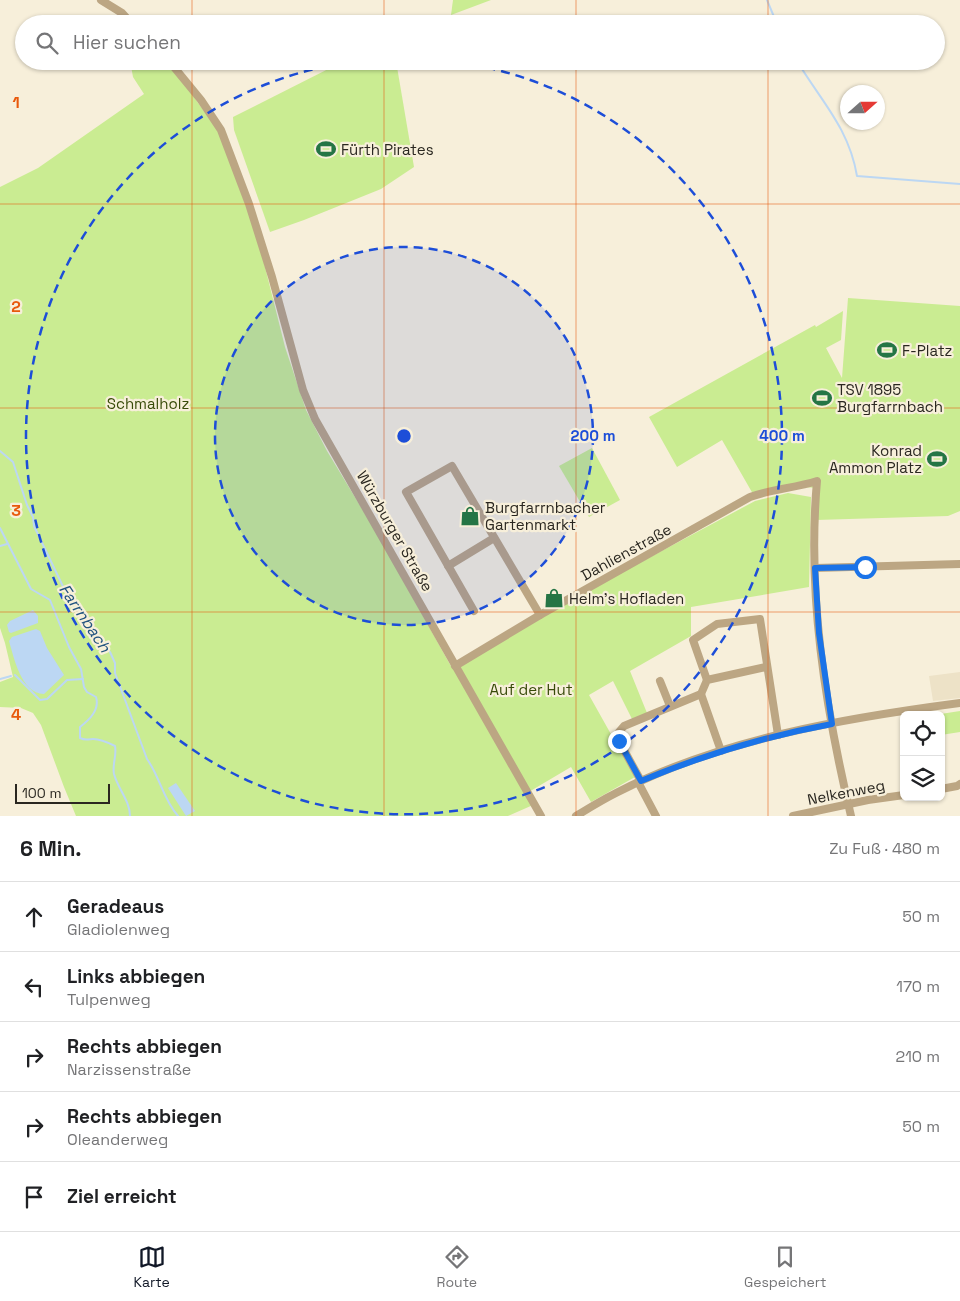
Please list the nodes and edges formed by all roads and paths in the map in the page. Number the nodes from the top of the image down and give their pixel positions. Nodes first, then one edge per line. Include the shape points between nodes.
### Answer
1 (101, 0) edge
2 (123, 15) edge
3 (176, 70) edge
4 (494, 538) junction
5 (960, 564) edge
6 (448, 566) junction
7 (815, 568) junction
8 (474, 611) dead end
9 (540, 615) junction
10 (455, 666) junction
11 (766, 667) junction
12 (707, 680) junction
13 (660, 681) dead end
14 (701, 694) junction
15 (960, 703) edge
16 (670, 706) junction
17 (832, 724) junction
18 (778, 735) junction
19 (721, 751) junction
20 (640, 782) junction
21 (960, 784) edge
22 (945, 788) edge
23 (900, 795) edge
24 (848, 804) junction
25 (541, 816) edge
26 (576, 816) edge
27 (656, 816) edge
28 (793, 816) edge
29 (851, 816) edge

1 - 2 street
3 - 10 street, Würzburger Straße via 221,130 234,162 262,244 303,390 315,419
4 - 6 street
4 - 6 street via 452,466 406,492
4 - 9 street
5 - 7 street
6 - 8 street
7 - 9 street, Dahlienstraße via 813,540 817,481 750,497
7 - 17 street via 819,633
9 - 10 street, Dahlienstraße
10 - 25 street, Würzburger Straße
11 - 12 street
11 - 12 street via 760,619 717,624 693,640
11 - 18 street
12 - 14 street
13 - 16 street
14 - 16 street
14 - 19 street
15 - 17 street
16 - 20 street via 624,726 618,733
17 - 18 street
17 - 24 street
18 - 19 street
19 - 20 street
20 - 26 street
20 - 27 street
21 - 22 street
23 - 24 street, Nelkenweg
24 - 28 street, Nelkenweg
24 - 29 street

